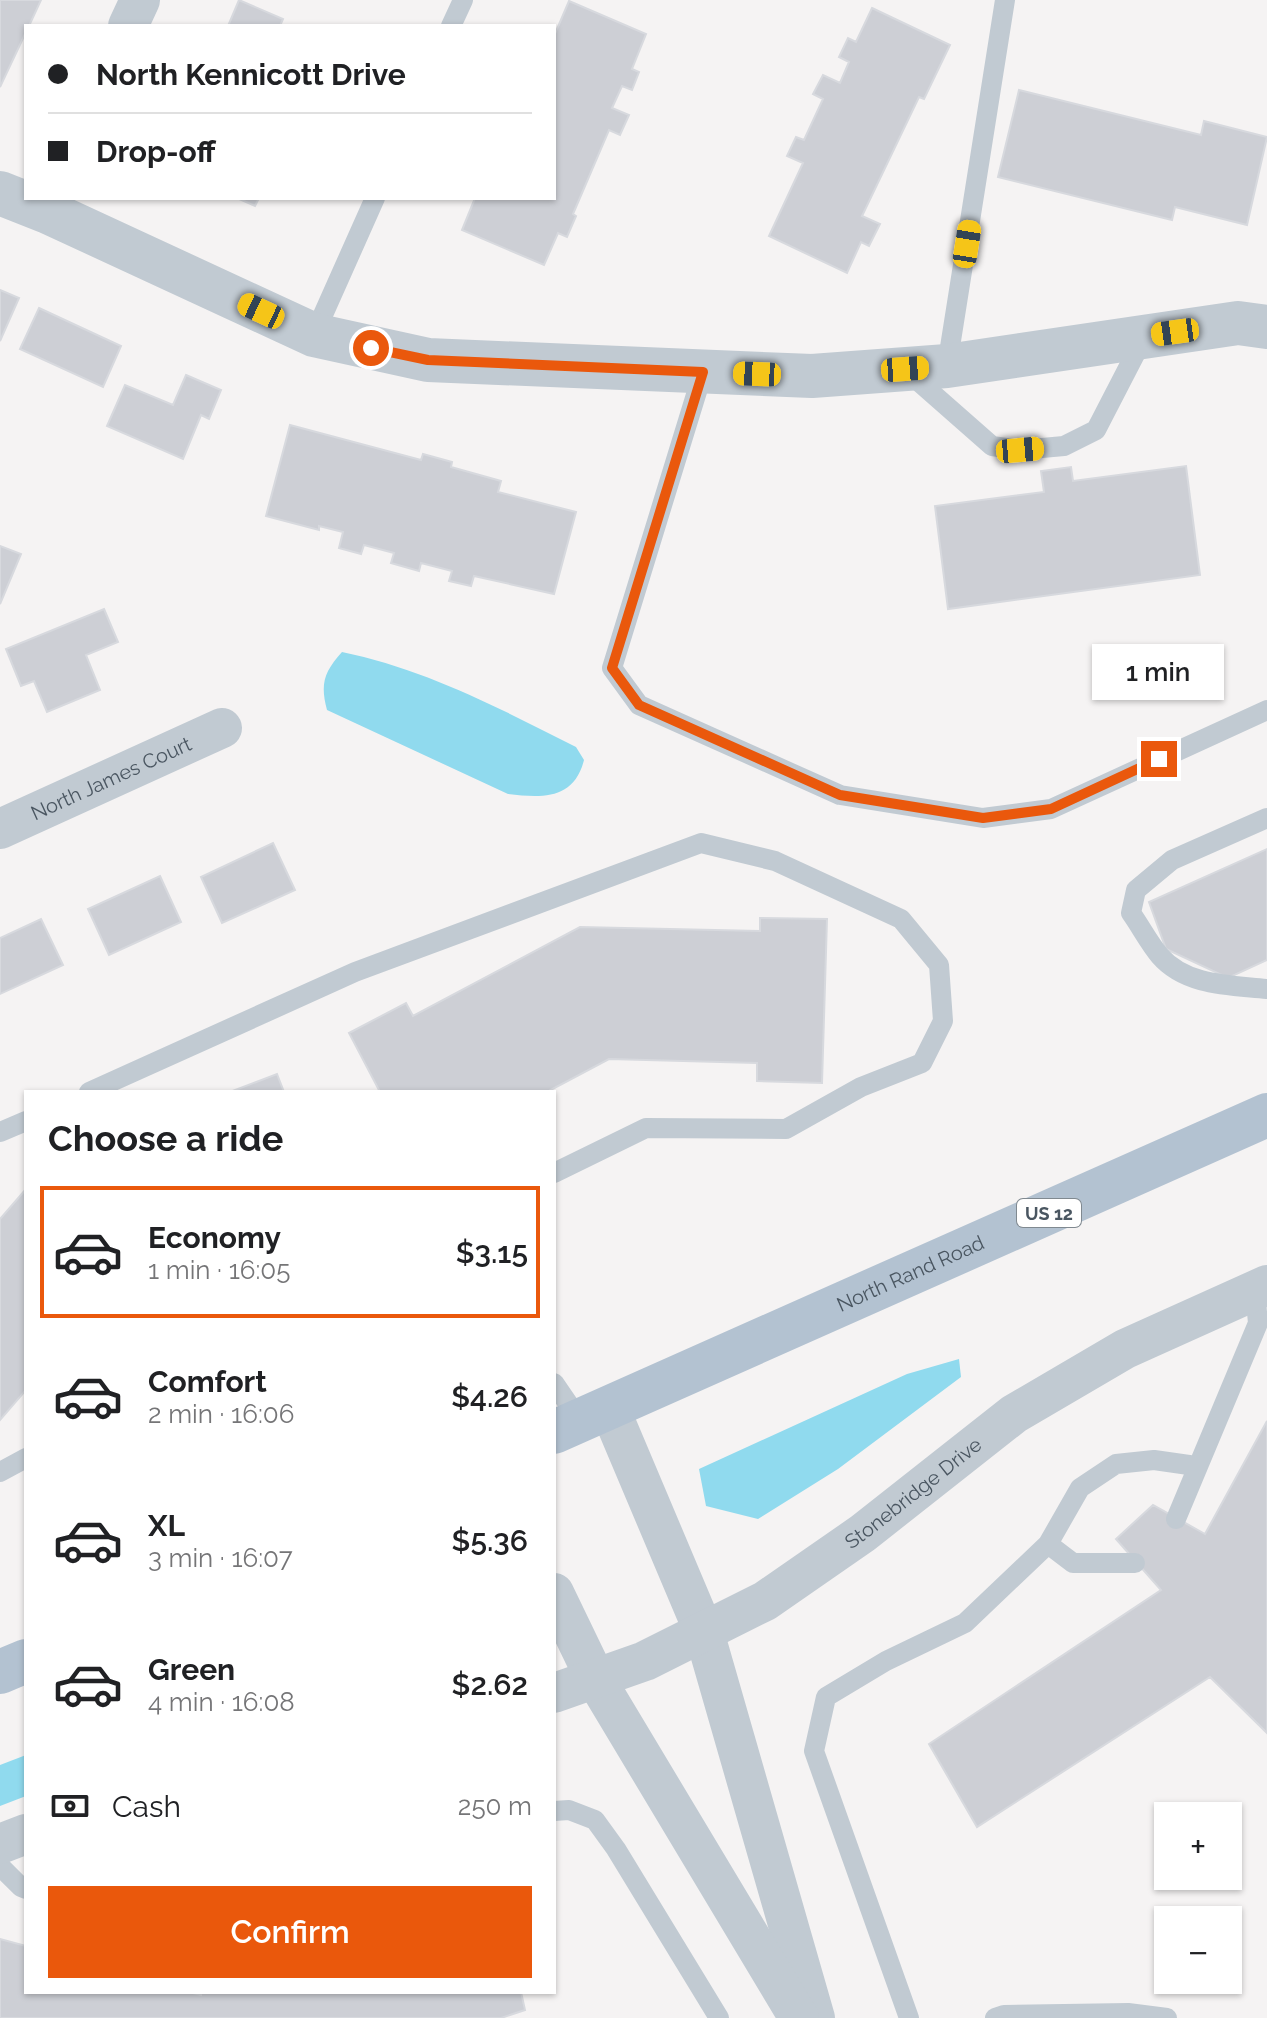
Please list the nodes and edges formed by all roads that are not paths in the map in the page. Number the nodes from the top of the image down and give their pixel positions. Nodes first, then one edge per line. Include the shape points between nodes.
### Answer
1 (140, 0) edge
2 (463, 0) edge
3 (1005, 0) edge
4 (129, 24) edge
5 (452, 24) edge
6 (0, 193) edge
7 (24, 199) edge
8 (30, 200) edge
9 (374, 200) edge
10 (51, 205) edge
11 (1267, 327) edge
12 (314, 335) junction
13 (1144, 337) junction
14 (926, 368) junction
15 (703, 372) junction
16 (1267, 710) edge
17 (222, 728) dead end
18 (1267, 818) edge
19 (0, 829) edge
20 (1267, 989) edge
21 (93, 1090) edge
22 (1267, 1115) edge
23 (24, 1122) edge
24 (0, 1132) edge
25 (556, 1172) edge
26 (1261, 1288) edge
27 (556, 1386) edge
28 (581, 1420) edge
29 (24, 1459) edge
30 (1196, 1466) junction
31 (0, 1472) edge
32 (1176, 1519) dead end
33 (1048, 1544) junction
34 (1135, 1563) dead end
35 (556, 1597) edge
36 (704, 1632) junction
37 (24, 1662) edge
38 (0, 1672) edge
39 (595, 1678) junction
40 (556, 1692) edge
41 (556, 1811) edge
42 (24, 1835) edge
43 (0, 1844) edge
44 (0, 1866) edge
45 (24, 1888) edge
46 (719, 2018) edge
47 (799, 2018) edge
48 (815, 2018) edge
49 (909, 2018) edge
50 (995, 2018) edge
51 (1167, 2018) edge

1 - 4 street
2 - 5 lane
3 - 14 lane
6 - 7 street
8 - 10 street
9 - 12 lane
10 - 12 street
11 - 13 street via 1238,323
12 - 15 street via 428,360
13 - 14 street
13 - 14 lane via 1096,430 1064,446 992,446
14 - 15 street via 812,376
15 - 16 lane via 612,668 639,705 840,795 983,818 1051,809
17 - 19 street, North James Court
18 - 20 lane via 1172,860 1136,890 1131,913 1160,956 1177,970 1206,983
21 - 25 lane via 355,972 701,843 775,861 901,919 939,965 943,1021 922,1063 861,1087 786,1129 646,1128
22 - 28 main road, North Rand Road / US 12
23 - 24 lane
26 - 30 lane via 1258,1323
26 - 36 street, Stonebridge Drive via 1125,1349 1014,1414 765,1601
27 - 28 lane
28 - 36 street
29 - 31 lane
30 - 32 lane
30 - 33 lane via 1154,1460 1116,1464 1080,1488
33 - 34 lane via 1073,1563
33 - 49 lane via 965,1623 826,1697 814,1751
35 - 39 street
36 - 39 street, Stonebridge Drive
36 - 48 street
37 - 38 main road
39 - 40 street, Stonebridge Drive
39 - 47 street
41 - 46 lane via 595,1820
42 - 43 street
44 - 45 lane
50 - 51 lane via 1128,2013

